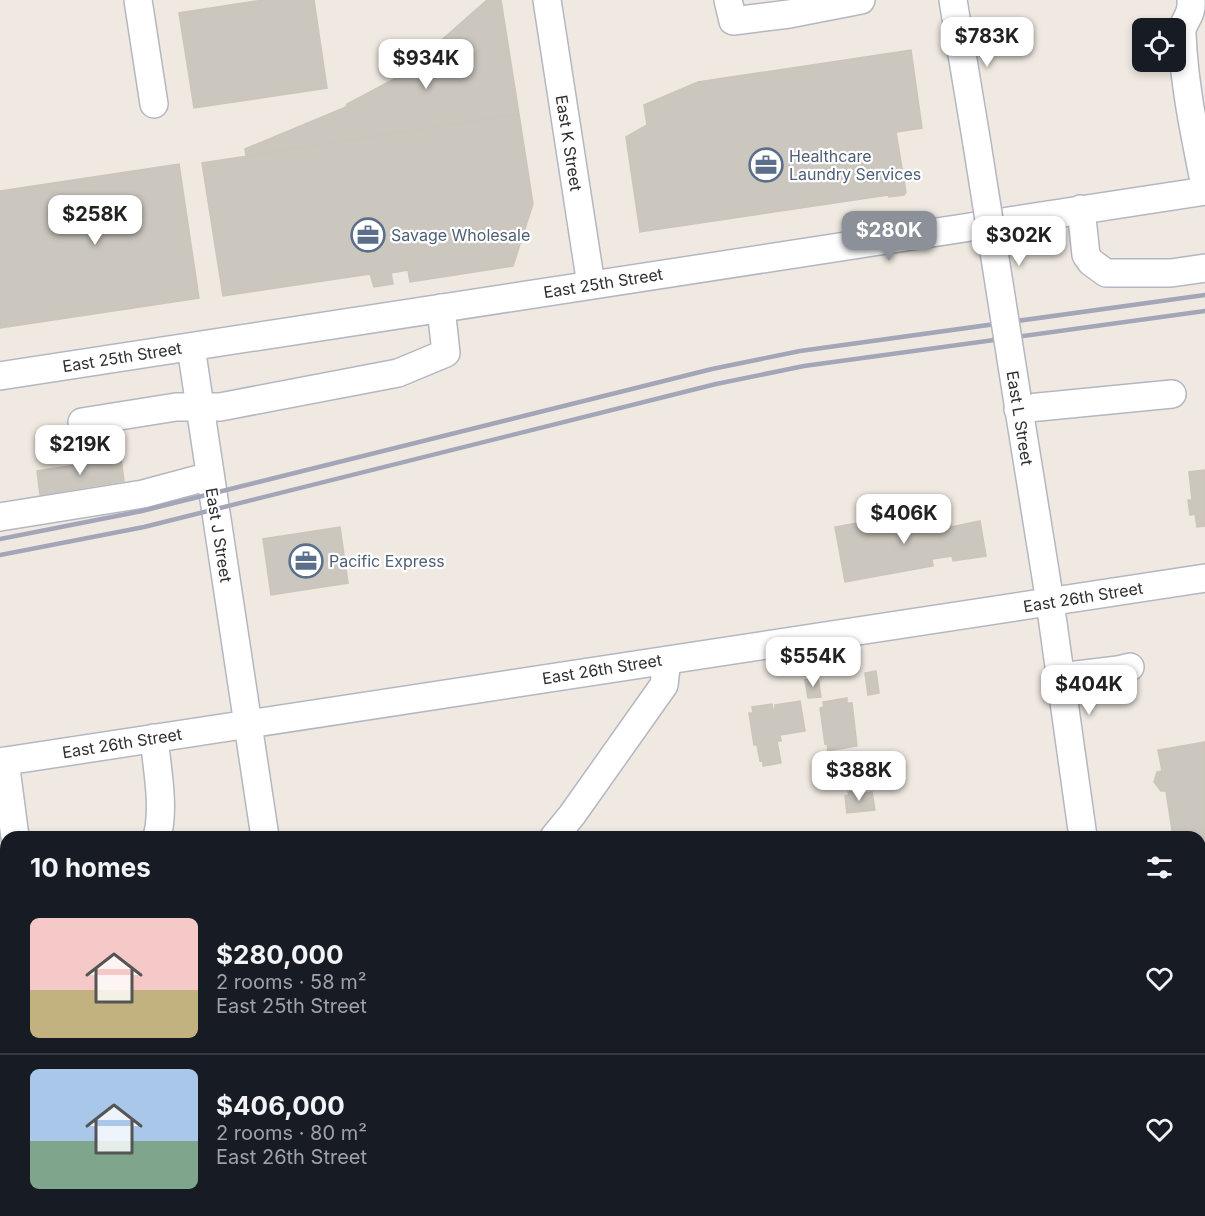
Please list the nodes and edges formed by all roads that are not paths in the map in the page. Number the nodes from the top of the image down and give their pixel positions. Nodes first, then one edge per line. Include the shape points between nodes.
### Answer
1 (138, 0) edge
2 (547, 0) edge
3 (861, 0) edge
4 (953, 0) edge
5 (1191, 0) edge
6 (821, 3) edge
7 (731, 11) edge
8 (154, 104) dead end
9 (1205, 188) edge
10 (1081, 209) junction
11 (1205, 268) edge
12 (591, 285) junction
13 (441, 308) junction
14 (191, 346) junction
15 (0, 376) edge
16 (1172, 394) dead end
17 (1017, 404) junction
18 (201, 408) junction
19 (82, 422) dead end
20 (210, 476) junction
21 (0, 517) edge
22 (1205, 578) edge
23 (1050, 602) junction
24 (667, 660) junction
25 (1130, 667) dead end
26 (1060, 677) junction
27 (248, 723) junction
28 (154, 738) junction
29 (3, 761) edge
30 (14, 831) edge
31 (159, 831) edge
32 (264, 831) edge
33 (559, 831) edge
34 (1082, 831) edge

1 - 8 street
2 - 12 street, East K Street
3 - 6 street
4 - 17 street, East L Street, bridge
5 - 9 street via 1192,11 1181,31
6 - 7 street via 789,14
9 - 10 street, East 25th Street
10 - 11 street via 1086,255 1106,273 1171,273
10 - 12 street, East 25th Street
12 - 13 street, East 25th Street
13 - 14 street, East 25th Street
13 - 18 street via 446,353 398,373
14 - 15 street, East 25th Street
14 - 18 street, East J Street
16 - 17 street
17 - 23 street, East L Street
18 - 19 street via 176,407
18 - 20 street, East J Street
20 - 21 street via 143,494
20 - 27 street, East J Street
22 - 23 street, East 26th Street
23 - 24 street, East 26th Street
23 - 26 street, East L Street
24 - 27 street, East 26th Street
24 - 33 street via 664,685
25 - 26 street
26 - 34 street, East L Street
27 - 28 street, East 26th Street
27 - 32 street, East J Street
28 - 29 street, East 26th Street
28 - 31 street
29 - 30 street

